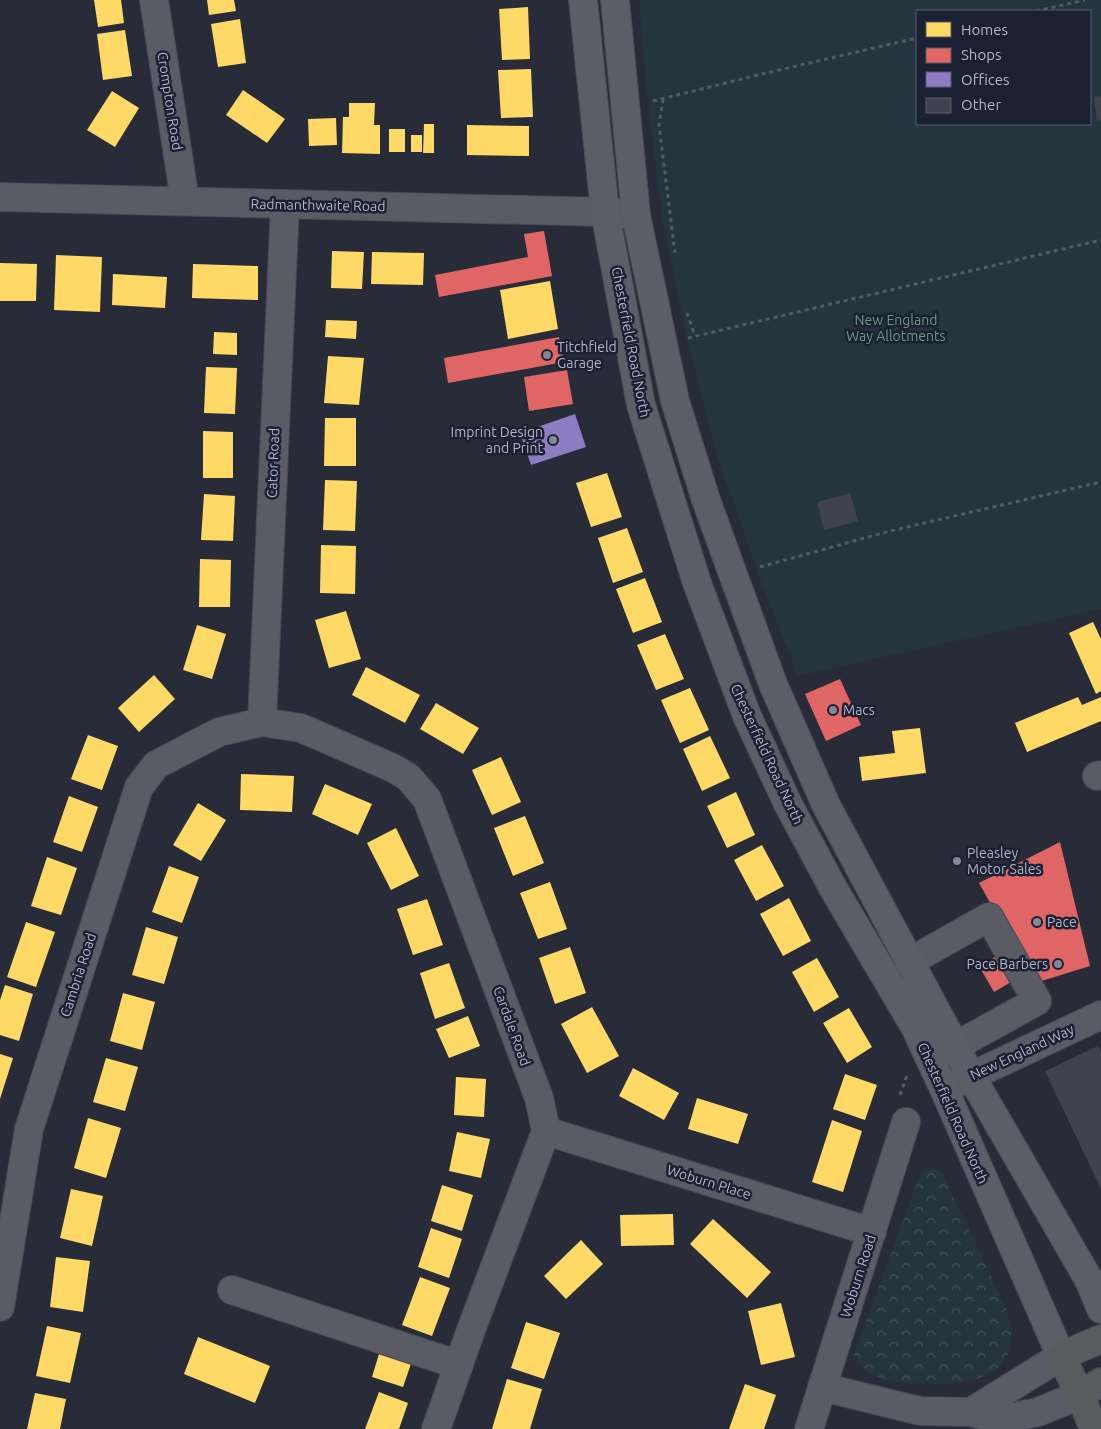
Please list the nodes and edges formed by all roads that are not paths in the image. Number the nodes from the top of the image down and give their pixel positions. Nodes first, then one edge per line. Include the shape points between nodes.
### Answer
1 (154, 0) edge
2 (583, 0) edge
3 (615, 0) edge
4 (0, 197) edge
5 (186, 201) junction
6 (284, 204) junction
7 (605, 212) junction
8 (636, 216) junction
9 (262, 722) junction
10 (909, 962) junction
11 (1101, 1015) edge
12 (955, 1046) junction
13 (930, 1060) junction
14 (971, 1076) junction
15 (944, 1089) junction
16 (906, 1122) dead end
17 (546, 1131) junction
18 (872, 1232) junction
19 (232, 1290) dead end
20 (0, 1307) edge
21 (1101, 1309) edge
22 (1101, 1339) edge
23 (1061, 1356) junction
24 (459, 1365) junction
25 (822, 1387) junction
26 (1090, 1389) edge
27 (971, 1412) junction
28 (436, 1429) edge
29 (809, 1429) edge
30 (1094, 1429) edge

1 - 5 street, Crompton Road
2 - 7 main road, Chesterfield Road North
3 - 8 main road, Chesterfield Road North
4 - 5 street, Radmanthwaite Road
5 - 6 street, Radmanthwaite Road
6 - 7 street, Radmanthwaite Road
6 - 9 street, Cator Road
7 - 8 street, Radmanthwaite Road
7 - 13 main road, Chesterfield Road North via 641,405 697,583 747,716 788,804 915,1027
8 - 10 main road, Chesterfield Road North via 675,401 733,575 773,684 826,805
9 - 17 street, Cardale Road via 302,728 393,768 408,777 427,799 539,1098
9 - 20 street, Cambria Road via 219,732 203,740 156,765 139,787 29,1129
10 - 12 main road, Chesterfield Road North
10 - 12 street via 989,917 1037,1001
11 - 14 street, New England Way
12 - 13 street
12 - 14 main road, Chesterfield Road North
13 - 15 main road, Chesterfield Road North
14 - 15 street, New England Way
14 - 21 main road, Chesterfield Road North via 1089,1280
15 - 23 main road, Chesterfield Road North
16 - 18 street, Woburn Road
17 - 18 street, Woburn Place
17 - 24 street
18 - 25 street, Woburn Road
19 - 24 street
22 - 23 highway
23 - 26 highway, Chesterfield Road North
23 - 27 street
24 - 28 street
25 - 27 street via 920,1412
25 - 29 street, Woburn Road
26 - 27 street via 1038,1412 998,1420
26 - 30 highway, Chesterfield Road North

